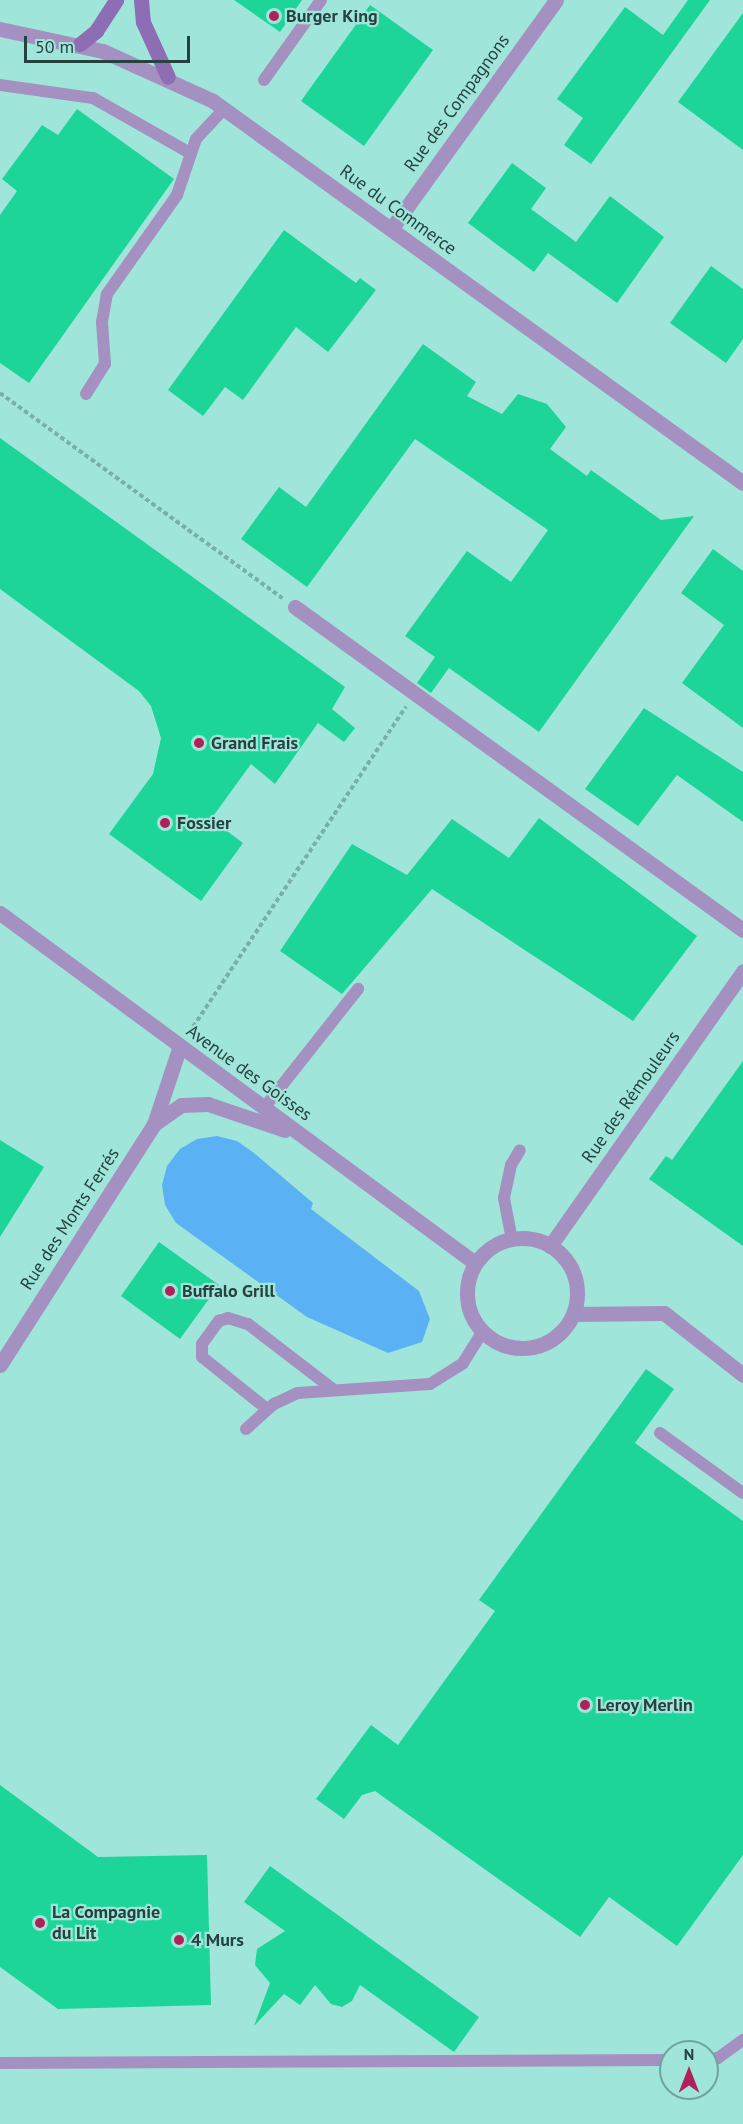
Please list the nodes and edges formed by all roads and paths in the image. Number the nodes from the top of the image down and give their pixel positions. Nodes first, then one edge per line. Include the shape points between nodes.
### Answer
1 (116, 0) edge
2 (141, 0) edge
3 (321, 0) edge
4 (556, 0) edge
5 (0, 29) edge
6 (80, 44) junction
7 (168, 77) junction
8 (264, 80) dead end
9 (0, 85) edge
10 (224, 109) junction
11 (190, 153) junction
12 (391, 229) junction
13 (0, 393) edge
14 (86, 394) dead end
15 (743, 483) edge
16 (295, 607) joint
17 (415, 694) junction
18 (0, 913) edge
19 (743, 930) edge
20 (743, 971) edge
21 (358, 989) dead end
22 (180, 1046) junction
23 (264, 1108) junction
24 (154, 1124) junction
25 (303, 1136) junction
26 (520, 1150) dead end
27 (512, 1240) junction
28 (550, 1246) junction
29 (475, 1263) junction
30 (573, 1314) junction
31 (482, 1332) junction
32 (0, 1365) edge
33 (743, 1375) edge
34 (334, 1390) junction
35 (267, 1409) junction
36 (246, 1428) dead end
37 (660, 1433) dead end
38 (743, 1493) edge
39 (743, 2040) edge
40 (719, 2057) edge
41 (659, 2060) edge
42 (0, 2063) edge

1 - 6 main road via 96,31
2 - 7 main road via 143,22
3 - 8 lane
4 - 12 street, Rue des Compagnons
5 - 6 street, Rue du Commerce
6 - 7 street, Rue du Commerce
7 - 10 street, Rue du Commerce
9 - 11 lane via 93,98
10 - 11 lane via 196,139
10 - 12 street, Rue du Commerce
11 - 14 lane via 177,195 107,294 102,315 105,364
12 - 15 street, Rue du Commerce
13 - 16 path
16 - 17 street
17 - 19 street
17 - 22 path
18 - 22 street, Avenue des Goisses
20 - 28 street, Rue des Rémouleurs
21 - 23 lane
22 - 23 street, Avenue des Goisses
22 - 24 street, Rue des Monts Ferrés
23 - 25 street, Avenue des Goisses
24 - 25 street, Rue des Monts Ferrés via 181,1105 208,1104
24 - 32 street, Rue des Monts Ferrés
25 - 29 street, Avenue des Goisses
26 - 27 lane via 511,1165 504,1198
27 - 28 street via 537,1240
27 - 29 street via 488,1250
28 - 30 street via 573,1276
29 - 31 street via 466,1299
30 - 31 street via 564,1329 533,1347 506,1346
30 - 33 street via 664,1313
31 - 34 lane via 463,1363 430,1383
34 - 35 lane via 298,1393
34 - 35 lane via 248,1324 228,1318 219,1321 202,1344 202,1357
35 - 36 lane
37 - 38 lane
39 - 40 lane
41 - 42 lane

